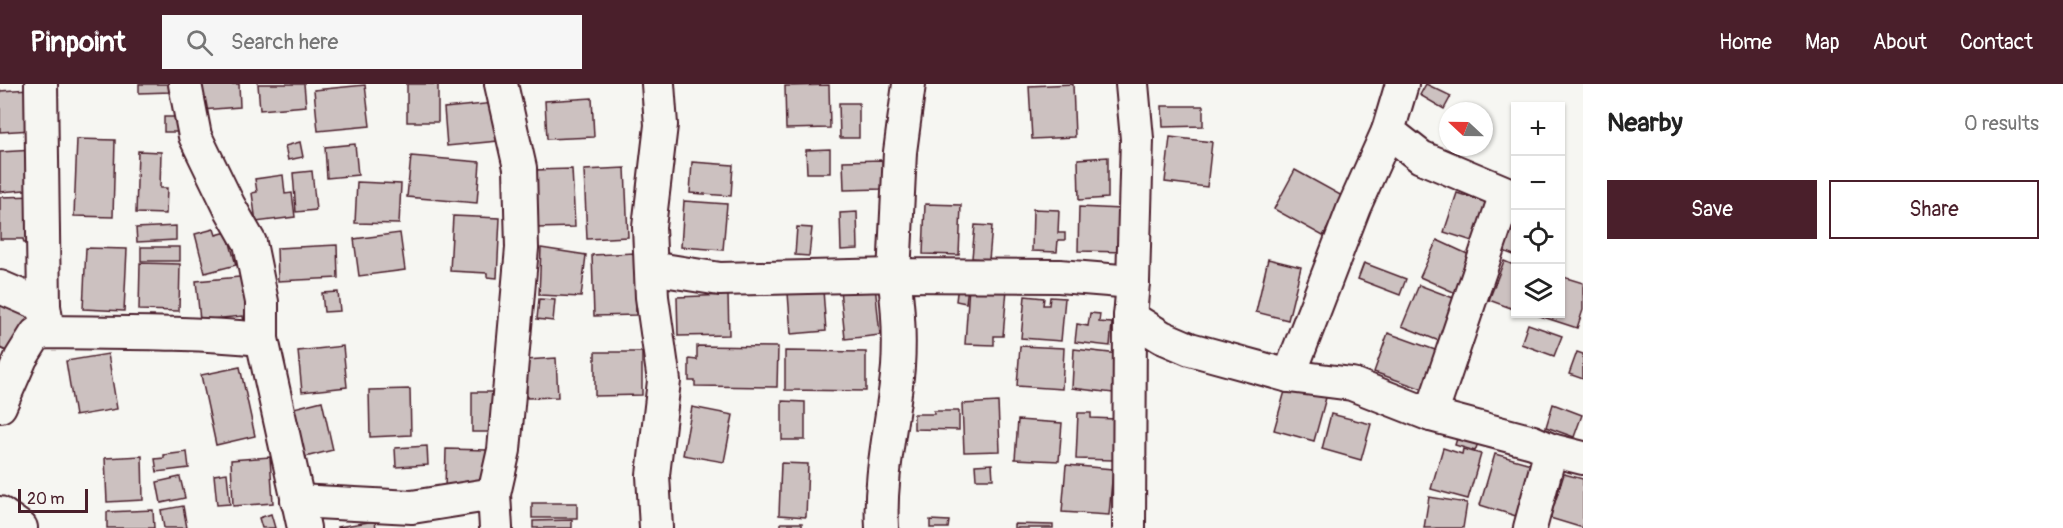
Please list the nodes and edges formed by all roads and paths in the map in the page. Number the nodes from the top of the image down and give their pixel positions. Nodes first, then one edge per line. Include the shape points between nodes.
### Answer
1 (41, 84) edge
2 (185, 84) edge
3 (501, 84) edge
4 (658, 84) edge
5 (909, 84) edge
6 (1132, 84) edge
7 (1402, 84) edge
8 (1388, 131) junction
9 (1511, 196) edge
10 (651, 267) junction
11 (894, 275) junction
12 (1133, 282) junction
13 (0, 287) edge
14 (1130, 317) junction
15 (46, 319) junction
16 (262, 339) junction
17 (1289, 376) junction
18 (0, 406) edge
19 (1431, 415) junction
20 (1551, 450) junction
21 (1583, 458) edge
22 (494, 494) junction
23 (0, 513) edge
24 (300, 514) edge
25 (21, 528) edge
26 (496, 528) edge
27 (656, 528) edge
28 (882, 528) edge
29 (1129, 528) edge
30 (1530, 528) edge

1 - 15 street
2 - 16 street via 195,136 250,243 262,302
3 - 22 street via 520,168 522,248 504,450
4 - 10 street via 661,125 649,227
5 - 11 street via 900,152
6 - 12 street via 1137,140
7 - 8 street
8 - 9 street via 1421,157
8 - 17 street via 1354,207
9 - 19 street
10 - 11 street via 720,279
10 - 27 street via 664,381 653,475
11 - 12 street via 1059,276
11 - 28 street via 898,366 885,463
12 - 14 street
13 - 15 street
14 - 17 street via 1190,349
14 - 29 street
15 - 16 street
15 - 18 street via 21,358
16 - 24 street
17 - 19 street via 1352,384
19 - 20 street via 1533,441
20 - 21 street
20 - 30 street
22 - 24 street via 412,507
22 - 26 street
23 - 25 street

